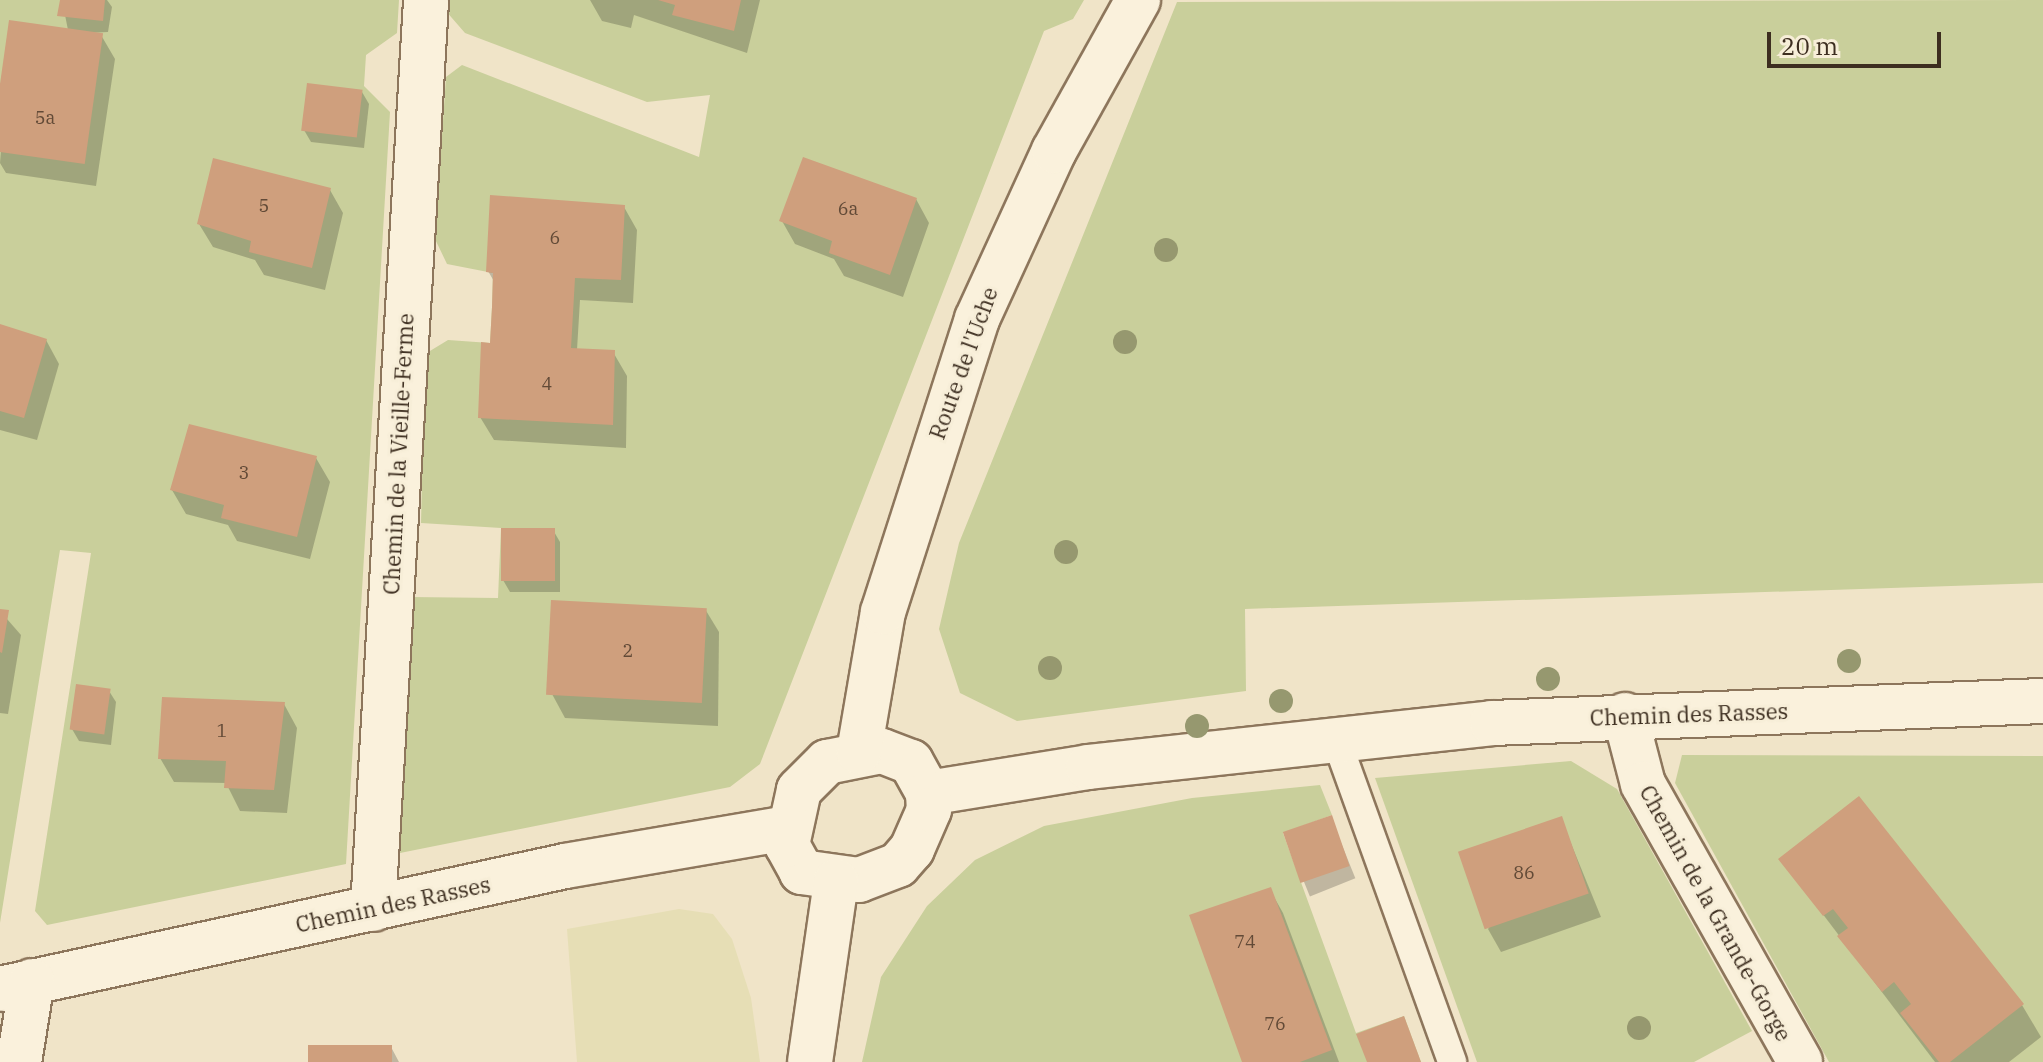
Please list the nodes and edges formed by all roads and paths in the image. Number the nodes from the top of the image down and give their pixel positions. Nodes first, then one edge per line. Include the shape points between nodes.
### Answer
1 (426, 0) edge
2 (1138, 0) edge
3 (2043, 701) edge
4 (1625, 715) junction
5 (1336, 739) junction
6 (859, 752) junction
7 (928, 793) junction
8 (787, 828) junction
9 (836, 881) junction
10 (373, 909) junction
11 (16, 985) edge
12 (19, 1062) edge
13 (810, 1062) edge
14 (1452, 1062) edge
15 (1800, 1062) edge

1 - 10 street, Chemin de la Vieille-Ferme
2 - 6 street, Route de l'Uche via 1054,151 977,319 883,612
3 - 4 street, Chemin des Rasses
4 - 5 street, Chemin des Rasses
4 - 15 street, Chemin de la Grande-Gorge via 1643,784
5 - 7 street, Chemin des Rasses
5 - 14 lane
6 - 7 street via 911,762
6 - 8 street via 815,769
7 - 9 street via 923,830 898,865
8 - 9 street via 787,845 802,872
8 - 10 street, Chemin des Rasses
9 - 13 street
10 - 11 street, Chemin des Rasses
11 - 12 street

